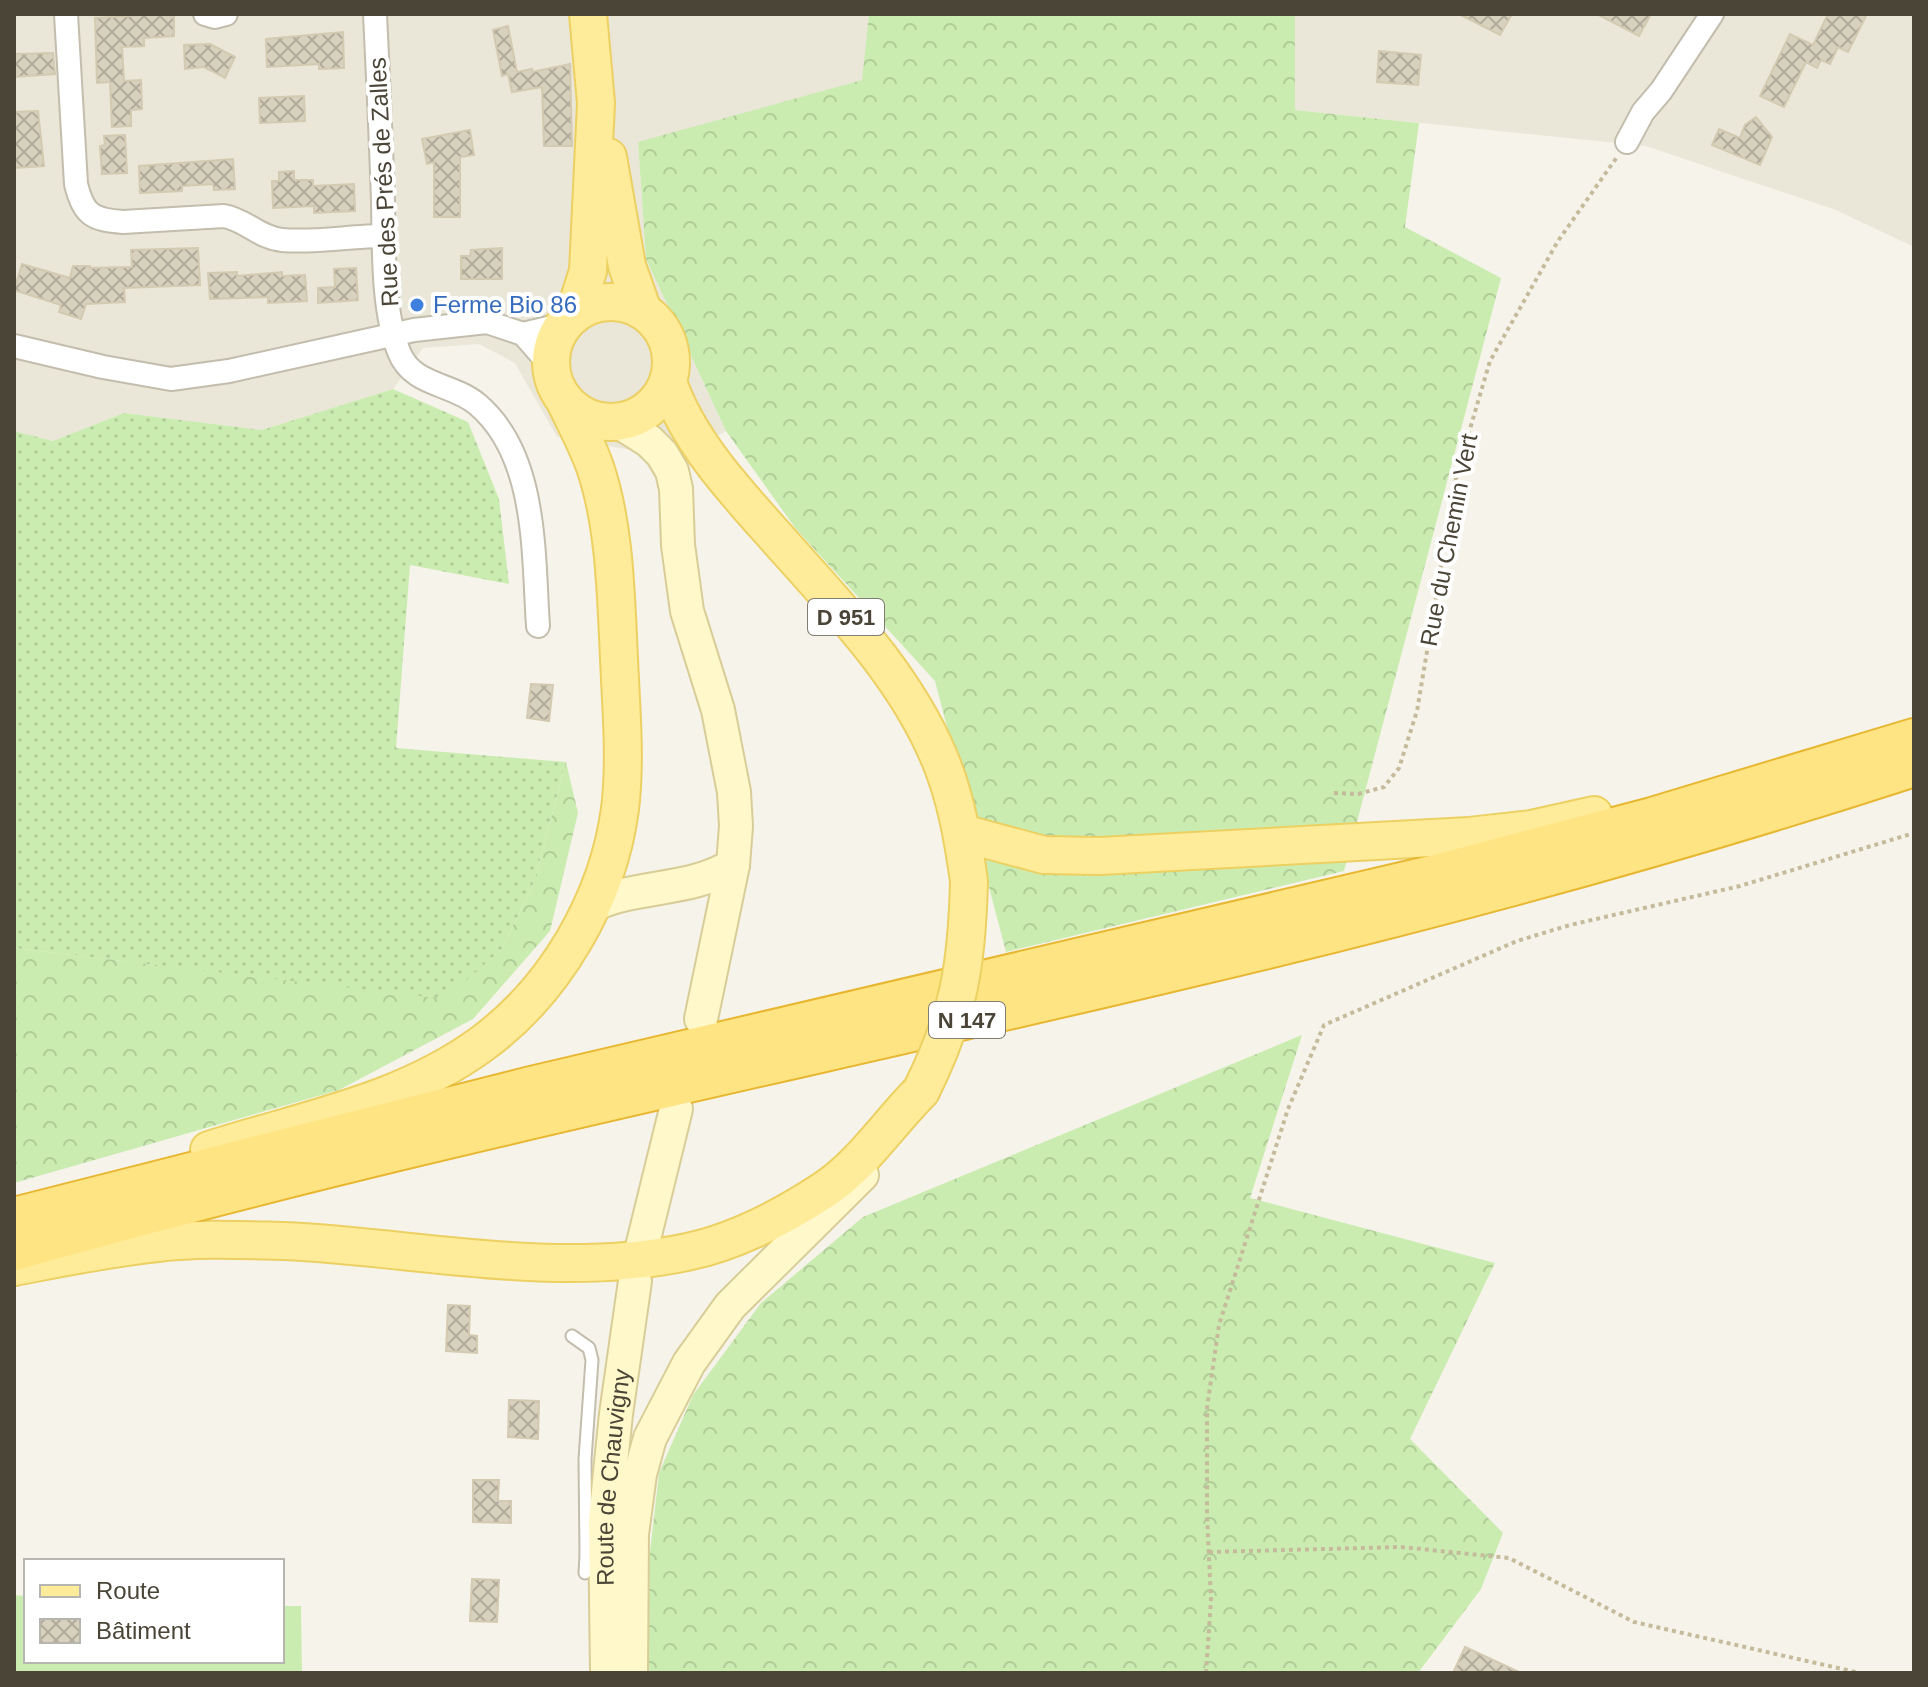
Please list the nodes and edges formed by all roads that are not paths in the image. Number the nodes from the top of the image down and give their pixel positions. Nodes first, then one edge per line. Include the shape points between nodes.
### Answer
1 (66, 14) edge
2 (205, 14) edge
3 (226, 14) edge
4 (375, 14) edge
5 (588, 14) edge
6 (1712, 14) edge
7 (596, 103) junction
8 (1627, 142) road end
9 (384, 236) junction
10 (643, 311) junction
11 (570, 319) junction
12 (523, 334) junction
13 (395, 335) junction
14 (14, 346) edge
15 (552, 367) junction
16 (668, 382) junction
17 (565, 401) junction
18 (619, 422) junction
19 (538, 626) dead end
20 (1914, 738) edge
21 (1873, 752) junction
22 (1914, 767) edge
23 (962, 833) junction
24 (733, 865) junction
25 (593, 905) junction
26 (701, 1019) dead end
27 (921, 1091) junction
28 (676, 1109) dead end
29 (14, 1215) edge
30 (642, 1247) dead end
31 (14, 1251) edge
32 (14, 1267) edge
33 (635, 1281) dead end
34 (572, 1336) dead end
35 (602, 1560) junction
36 (607, 1673) edge
37 (631, 1673) edge

1 - 9 street via 76,184 80,203 90,215 123,222 224,216 281,240
2 - 3 street
4 - 9 street, Rue des Prés de Zalles
5 - 7 main road
6 - 8 street
7 - 10 main road via 627,266
7 - 11 main road via 588,271
9 - 13 street, Rue des Prés de Zalles
10 - 11 main road via 608,302
10 - 16 main road via 668,342
11 - 12 street
11 - 15 main road via 557,337
12 - 13 street via 487,322
12 - 15 street
13 - 14 street via 171,379
13 - 19 street, Rue des Prés de Zalles via 410,371 478,405 514,457 530,520
15 - 17 main road
16 - 18 main road via 649,409
16 - 23 main road, D 951 via 728,482 853,625 903,691 940,758
17 - 18 main road via 590,418
17 - 25 main road via 595,467 607,512 617,615 620,809
18 - 24 main road via 662,454 674,480 687,611 729,754 736,826
20 - 21 highway, N 147
21 - 23 main road via 1531,829 1469,836 1071,856 1022,851
21 - 29 highway, N 147 via 1436,874 545,1082
22 - 31 highway, N 147 via 1794,806 1410,913 331,1167
23 - 27 main road, D 951, bridge via 969,881 967,942 957,1004
24 - 25 main road via 695,882 628,892
24 - 26 main road
25 - 29 main road via 532,998 484,1043 431,1076 369,1103
27 - 32 main road via 826,1189 732,1239 689,1252 575,1264 215,1240 158,1242
27 - 35 main road, Route de Chauvigny / D 951 via 856,1183 730,1306 689,1363 650,1438
28 - 30 main road
33 - 35 main road, Route de Chauvigny / D 951
34 - 35 lane via 589,1348 592,1360 585,1459
35 - 36 main road, Route de Chauvigny / D 951
35 - 37 main road, Route de Chauvigny / D 951

